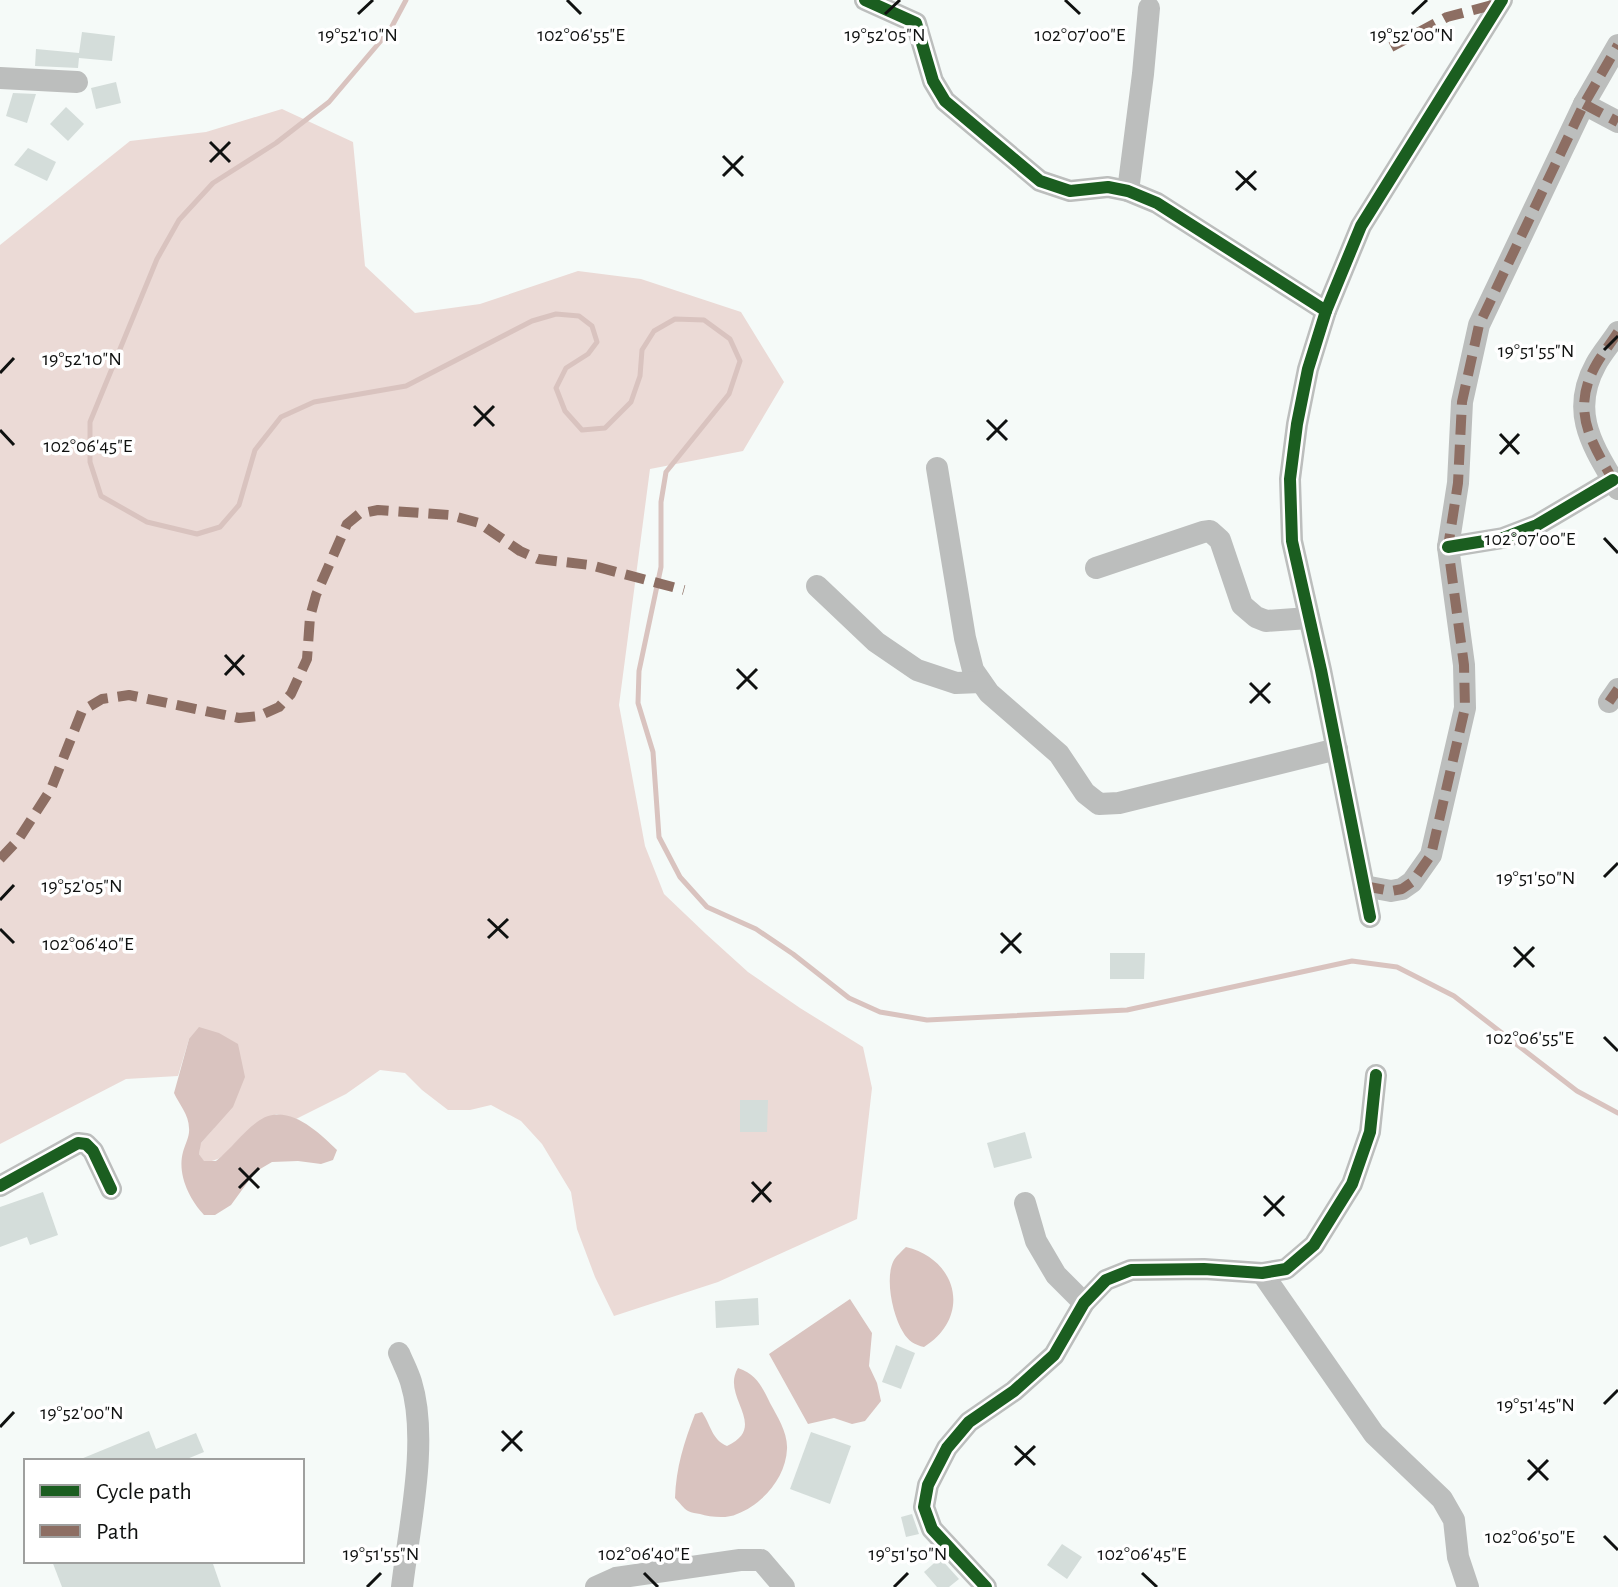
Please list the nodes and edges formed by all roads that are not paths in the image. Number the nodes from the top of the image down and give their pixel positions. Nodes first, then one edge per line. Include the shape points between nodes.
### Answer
1 (865, 0) edge
2 (916, 0) edge
3 (1502, 0) edge
4 (1149, 8) dead end
5 (916, 23) junction
6 (1618, 45) edge
7 (0, 78) edge
8 (77, 82) dead end
9 (1584, 104) junction
10 (1618, 122) edge
11 (1128, 191) junction
12 (1326, 311) junction
13 (1618, 332) edge
14 (937, 468) dead end
15 (1616, 484) edge
16 (1448, 547) junction
17 (1096, 568) dead end
18 (817, 586) dead end
19 (1309, 618) junction
20 (981, 682) junction
21 (1337, 749) junction
22 (1364, 886) junction
23 (1370, 917) dead end
24 (1376, 1075) dead end
25 (0, 1186) edge
26 (111, 1189) dead end
27 (1025, 1203) dead end
28 (1262, 1273) junction
29 (1084, 1303) junction
30 (399, 1353) dead end
31 (402, 1587) edge
32 (596, 1587) edge
33 (784, 1587) edge
34 (986, 1587) edge
35 (1468, 1587) edge

1 - 5 street
2 - 5 street
3 - 12 street via 1361,226
4 - 11 street
5 - 11 street via 933,81 945,101 1014,161 1040,181 1070,191
6 - 9 street
7 - 8 street
9 - 10 street
9 - 16 street via 1479,325 1462,402
11 - 12 street via 1157,203
12 - 19 street via 1305,383 1290,479 1292,541
13 - 15 street via 1585,389 1583,417
14 - 20 street via 965,638
15 - 16 street via 1503,538
16 - 22 street via 1465,708 1431,855 1402,889
17 - 19 street via 1210,531 1220,540 1242,605 1266,621
18 - 20 street via 876,642 917,670 956,683
19 - 21 street
20 - 21 street via 1059,754 1085,793 1099,804
21 - 22 street
22 - 23 street
24 - 28 street via 1370,1132 1352,1184 1314,1245 1286,1269
25 - 26 street via 78,1143 93,1151
27 - 29 street via 1036,1241 1056,1275
28 - 29 street via 1131,1270 1106,1280
28 - 35 street via 1374,1434 1442,1499 1454,1520
29 - 34 street via 1054,1355 969,1422 947,1448 928,1485 924,1507 932,1529
30 - 31 street via 419,1424
32 - 33 street via 616,1578 740,1560 761,1560

